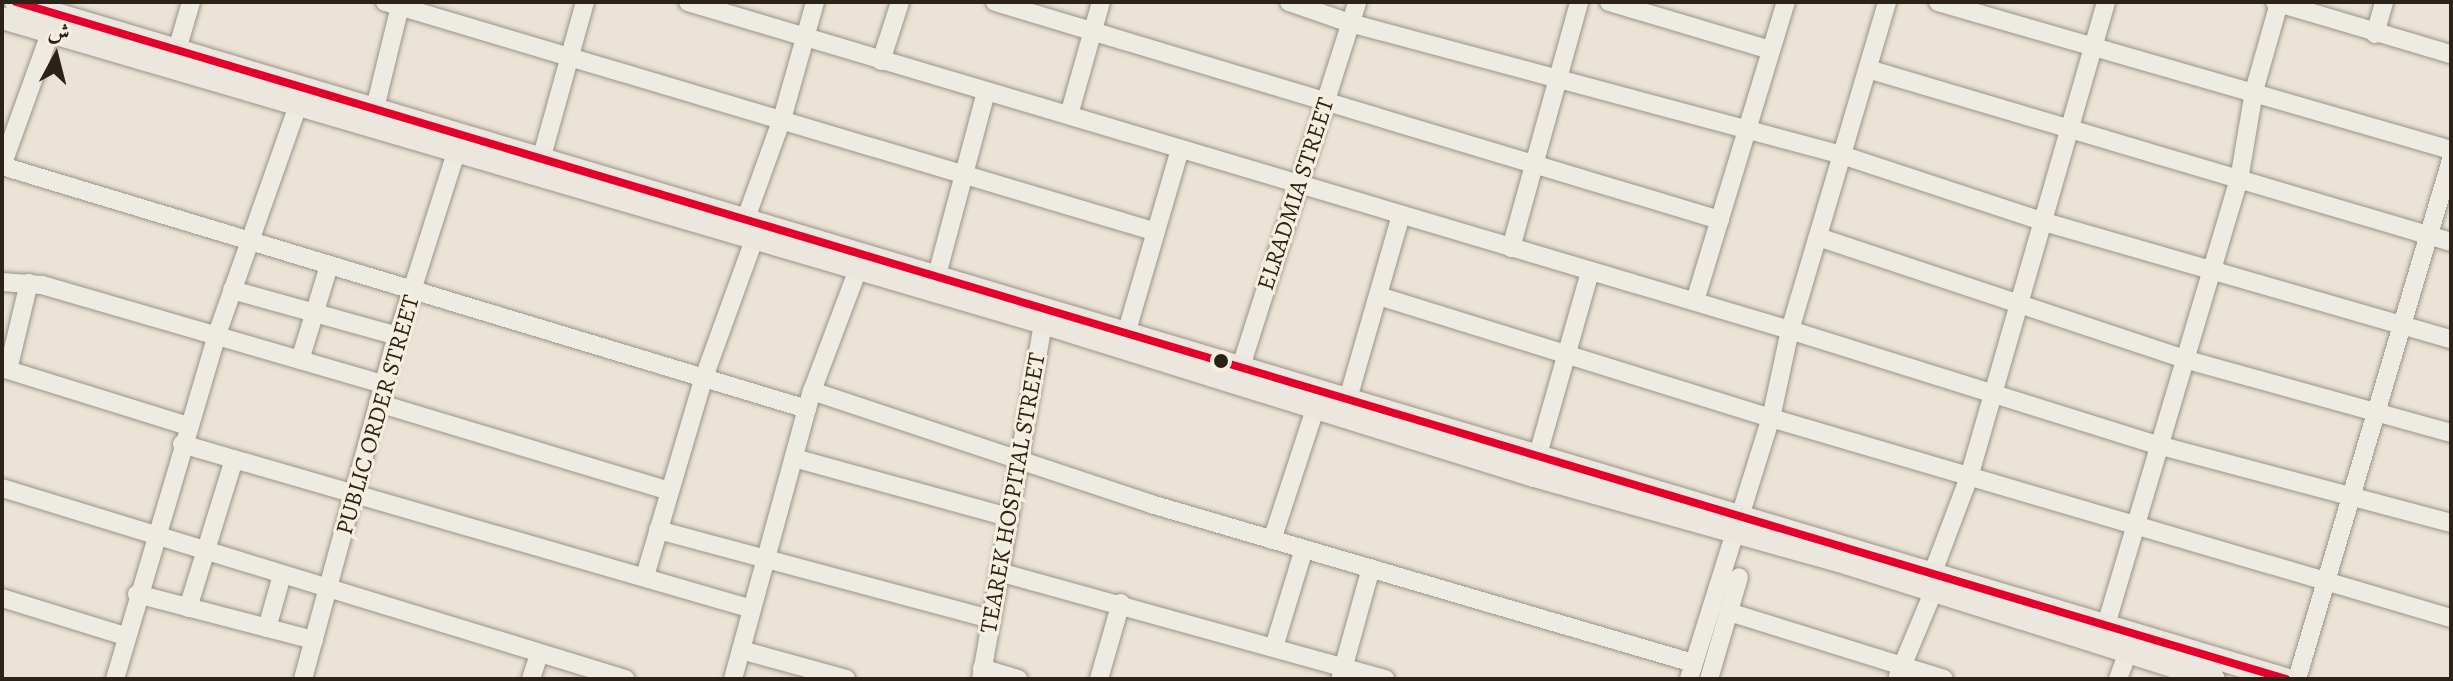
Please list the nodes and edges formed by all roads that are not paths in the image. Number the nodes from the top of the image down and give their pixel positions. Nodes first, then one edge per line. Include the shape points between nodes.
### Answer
1 (16, 2) edge
2 (191, 2) edge
3 (585, 2) edge
4 (688, 2) edge
5 (815, 2) edge
6 (900, 2) edge
7 (995, 2) edge
8 (1101, 2) edge
9 (1289, 2) edge
10 (1357, 2) edge
11 (1579, 2) edge
12 (1609, 2) edge
13 (1786, 2) edge
14 (1887, 2) edge
15 (1938, 2) edge
16 (2106, 2) edge
17 (2384, 2) edge
18 (395, 3) edge
19 (2277, 3) edge
20 (2, 18) edge
21 (1350, 23) junction
22 (51, 31) junction
23 (1092, 31) junction
24 (803, 34) junction
25 (2375, 34) junction
26 (2093, 44) junction
27 (177, 50) junction
28 (1770, 50) junction
29 (2451, 54) edge
30 (570, 56) junction
31 (881, 61) junction
32 (1868, 69) junction
33 (1558, 77) junction
34 (2254, 91) junction
35 (986, 92) junction
36 (1327, 101) junction
37 (298, 106) junction
38 (375, 108) junction
39 (1069, 115) junction
40 (782, 119) junction
41 (2068, 129) junction
42 (1746, 131) junction
43 (5, 144) edge
44 (1180, 149) junction
45 (2451, 150) edge
46 (456, 152) junction
47 (1842, 155) junction
48 (542, 156) junction
49 (2451, 160) edge
50 (1533, 162) junction
51 (2, 166) edge
52 (962, 175) junction
53 (2239, 180) junction
54 (1298, 185) junction
55 (1401, 215) junction
56 (1720, 220) junction
57 (2041, 221) junction
58 (747, 231) junction
59 (1153, 231) junction
60 (2428, 236) junction
61 (1818, 237) junction
62 (247, 241) junction
63 (2451, 242) edge
64 (1511, 248) junction
65 (861, 261) junction
66 (329, 266) junction
67 (2209, 270) junction
68 (1590, 272) junction
69 (937, 275) junction
70 (2, 282) edge
71 (29, 283) junction
72 (232, 290) junction
73 (413, 292) junction
74 (1379, 296) junction
75 (1695, 301) junction
76 (2017, 301) junction
77 (314, 313) junction
78 (1044, 316) junction
79 (2400, 326) junction
80 (1790, 330) junction
81 (1126, 334) junction
82 (398, 336) junction
83 (216, 337) junction
84 (2451, 339) edge
85 (1565, 352) junction
86 (2184, 359) junction
87 (300, 360) junction
88 (5, 369) edge
89 (1238, 377) junction
90 (703, 380) junction
91 (381, 393) junction
92 (1991, 395) junction
93 (810, 400) junction
94 (1347, 402) junction
95 (1315, 409) junction
96 (2374, 410) junction
97 (1771, 418) junction
98 (188, 426) junction
99 (2451, 433) edge
100 (182, 444) junction
101 (2158, 445) junction
102 (794, 458) junction
103 (1537, 458) junction
104 (234, 459) junction
105 (1018, 460) junction
106 (1969, 477) junction
107 (2, 488) edge
108 (669, 491) junction
109 (2349, 493) junction
110 (354, 494) junction
111 (1008, 517) junction
112 (1735, 522) junction
113 (2451, 523) edge
114 (2136, 526) junction
115 (658, 530) junction
116 (153, 538) junction
117 (1272, 540) junction
118 (1304, 549) junction
119 (204, 552) junction
120 (766, 561) junction
121 (1371, 568) junction
122 (999, 572) junction
123 (282, 575) junction
124 (645, 576) junction
125 (1739, 577) dead end
126 (1934, 581) junction
127 (2328, 583) junction
128 (328, 589) junction
129 (137, 594) junction
130 (2, 598) edge
131 (1121, 603) junction
132 (188, 608) junction
133 (752, 609) junction
134 (1729, 612) junction
135 (2451, 618) edge
136 (991, 619) junction
137 (2106, 625) junction
138 (267, 628) junction
139 (125, 636) junction
140 (314, 640) junction
141 (1274, 647) junction
142 (741, 650) junction
143 (539, 654) junction
144 (2127, 654) junction
145 (1691, 671) edge
146 (1342, 673) edge
147 (1899, 673) edge
148 (982, 674) edge
149 (115, 679) edge
150 (303, 679) edge
151 (531, 679) edge
152 (625, 679) edge
153 (733, 679) edge
154 (846, 679) edge
155 (1018, 679) edge
156 (1099, 679) edge
157 (1385, 679) edge
158 (1709, 679) edge
159 (1944, 679) edge
160 (2118, 679) edge
161 (2214, 679) edge
162 (2286, 679) edge
163 (2297, 679) edge

1 - 27 main road
2 - 27 street
3 - 30 street
4 - 24 street
5 - 24 street
6 - 31 street
7 - 23 street
8 - 23 street
9 - 21 street
10 - 21 street, ELRADMIA STREET
11 - 33 street
12 - 28 street
13 - 28 street
14 - 32 street
15 - 26 street
16 - 26 street
17 - 25 street
18 - 30 street
18 - 38 street
19 - 25 street
19 - 34 street
20 - 22 main road
21 - 33 street
21 - 36 street, ELRADMIA STREET
22 - 37 main road
22 - 43 street
23 - 36 street
23 - 39 street
24 - 31 street
24 - 40 street
25 - 29 street
26 - 34 street
26 - 41 street
27 - 38 main road
28 - 42 street
30 - 40 street
30 - 48 street
31 - 35 street
32 - 41 street
32 - 47 street
33 - 42 street
33 - 50 street
34 - 45 street
34 - 53 street
35 - 39 street
35 - 52 street
36 - 50 street
36 - 54 street, ELRADMIA STREET
37 - 46 main road
37 - 62 street
38 - 48 main road
39 - 44 street
40 - 52 street
40 - 58 street
41 - 53 street
41 - 57 street
42 - 47 street
42 - 56 street
43 - 51 street
44 - 54 street
44 - 59 street
46 - 58 main road
46 - 73 street, PUBLIC ORDER STREET
47 - 57 street
47 - 61 street
48 - 58 main road
49 - 60 street
50 - 56 street
50 - 64 street
51 - 62 street
52 - 59 street
52 - 69 street
53 - 60 street
53 - 67 street
54 - 55 street
54 - 89 street, ELRADMIA STREET
55 - 64 street
55 - 74 street
56 - 75 street
57 - 67 street
57 - 76 street
58 - 65 main road
58 - 90 street
59 - 81 street
60 - 63 street
60 - 79 street
61 - 76 street
61 - 80 street
62 - 66 street
62 - 72 street
64 - 68 street
65 - 69 main road
65 - 78 main road
65 - 93 street
66 - 73 street
66 - 77 street
67 - 79 street
67 - 86 street
68 - 75 street
68 - 85 street
69 - 78 main road
70 - 71 street
71 - 83 street
71 - 88 street
72 - 77 street
72 - 83 street
73 - 82 street, PUBLIC ORDER STREET
73 - 90 street
74 - 85 street
74 - 94 street
75 - 80 street
76 - 86 street
76 - 92 street
77 - 82 street
77 - 87 street
78 - 81 main road
78 - 89 main road
78 - 105 street, TEAREK HOSPITAL STREET
79 - 84 street
79 - 96 street
80 - 92 street
80 - 97 street
81 - 89 main road
82 - 91 street, PUBLIC ORDER STREET
83 - 87 street
83 - 98 street
85 - 97 street
85 - 103 street
86 - 96 street
86 - 101 street
87 - 91 street
88 - 98 street
89 - 94 main road
89 - 95 main road
90 - 93 street
90 - 108 street
91 - 108 street
91 - 110 street, PUBLIC ORDER STREET
92 - 101 street
92 - 106 street
93 - 102 street
93 - 105 street
94 - 103 main road
95 - 112 main road
95 - 117 street
96 - 99 street
96 - 109 street
97 - 106 street
97 - 112 street
98 - 100 street
100 - 104 street
100 - 116 street
101 - 109 street
101 - 114 street
102 - 111 street
102 - 120 street
103 - 112 main road
104 - 110 street
104 - 119 street
105 - 111 street, TEAREK HOSPITAL STREET
105 - 117 street
106 - 114 street
106 - 126 street
107 - 116 street
108 - 115 street
109 - 113 street
109 - 127 street
110 - 124 street
110 - 128 street, PUBLIC ORDER STREET
111 - 122 street, TEAREK HOSPITAL STREET
112 - 126 main road
112 - 145 street
114 - 127 street
114 - 137 street
115 - 120 street
115 - 124 street
116 - 119 street
116 - 129 street
117 - 118 street
118 - 121 street
118 - 141 street
119 - 123 street
119 - 132 street
120 - 133 street
120 - 136 street
121 - 145 street
121 - 146 street
122 - 131 street
122 - 136 street, TEAREK HOSPITAL STREET
123 - 128 street
123 - 138 street
124 - 133 street
125 - 134 street
126 - 137 main road
126 - 144 main road
126 - 147 street
127 - 135 street
127 - 163 street
128 - 140 street, PUBLIC ORDER STREET
128 - 143 street
129 - 132 street
129 - 139 street
130 - 139 street
131 - 141 street
131 - 156 street
132 - 138 street
133 - 142 street
134 - 147 street
134 - 158 street
136 - 148 street, TEAREK HOSPITAL STREET
137 - 162 main road
138 - 140 street
139 - 149 street
140 - 150 street, PUBLIC ORDER STREET
141 - 146 street
142 - 153 street
142 - 154 street
143 - 151 street
143 - 152 street
144 - 160 street
144 - 161 main road
146 - 157 street
147 - 159 street
148 - 155 street

